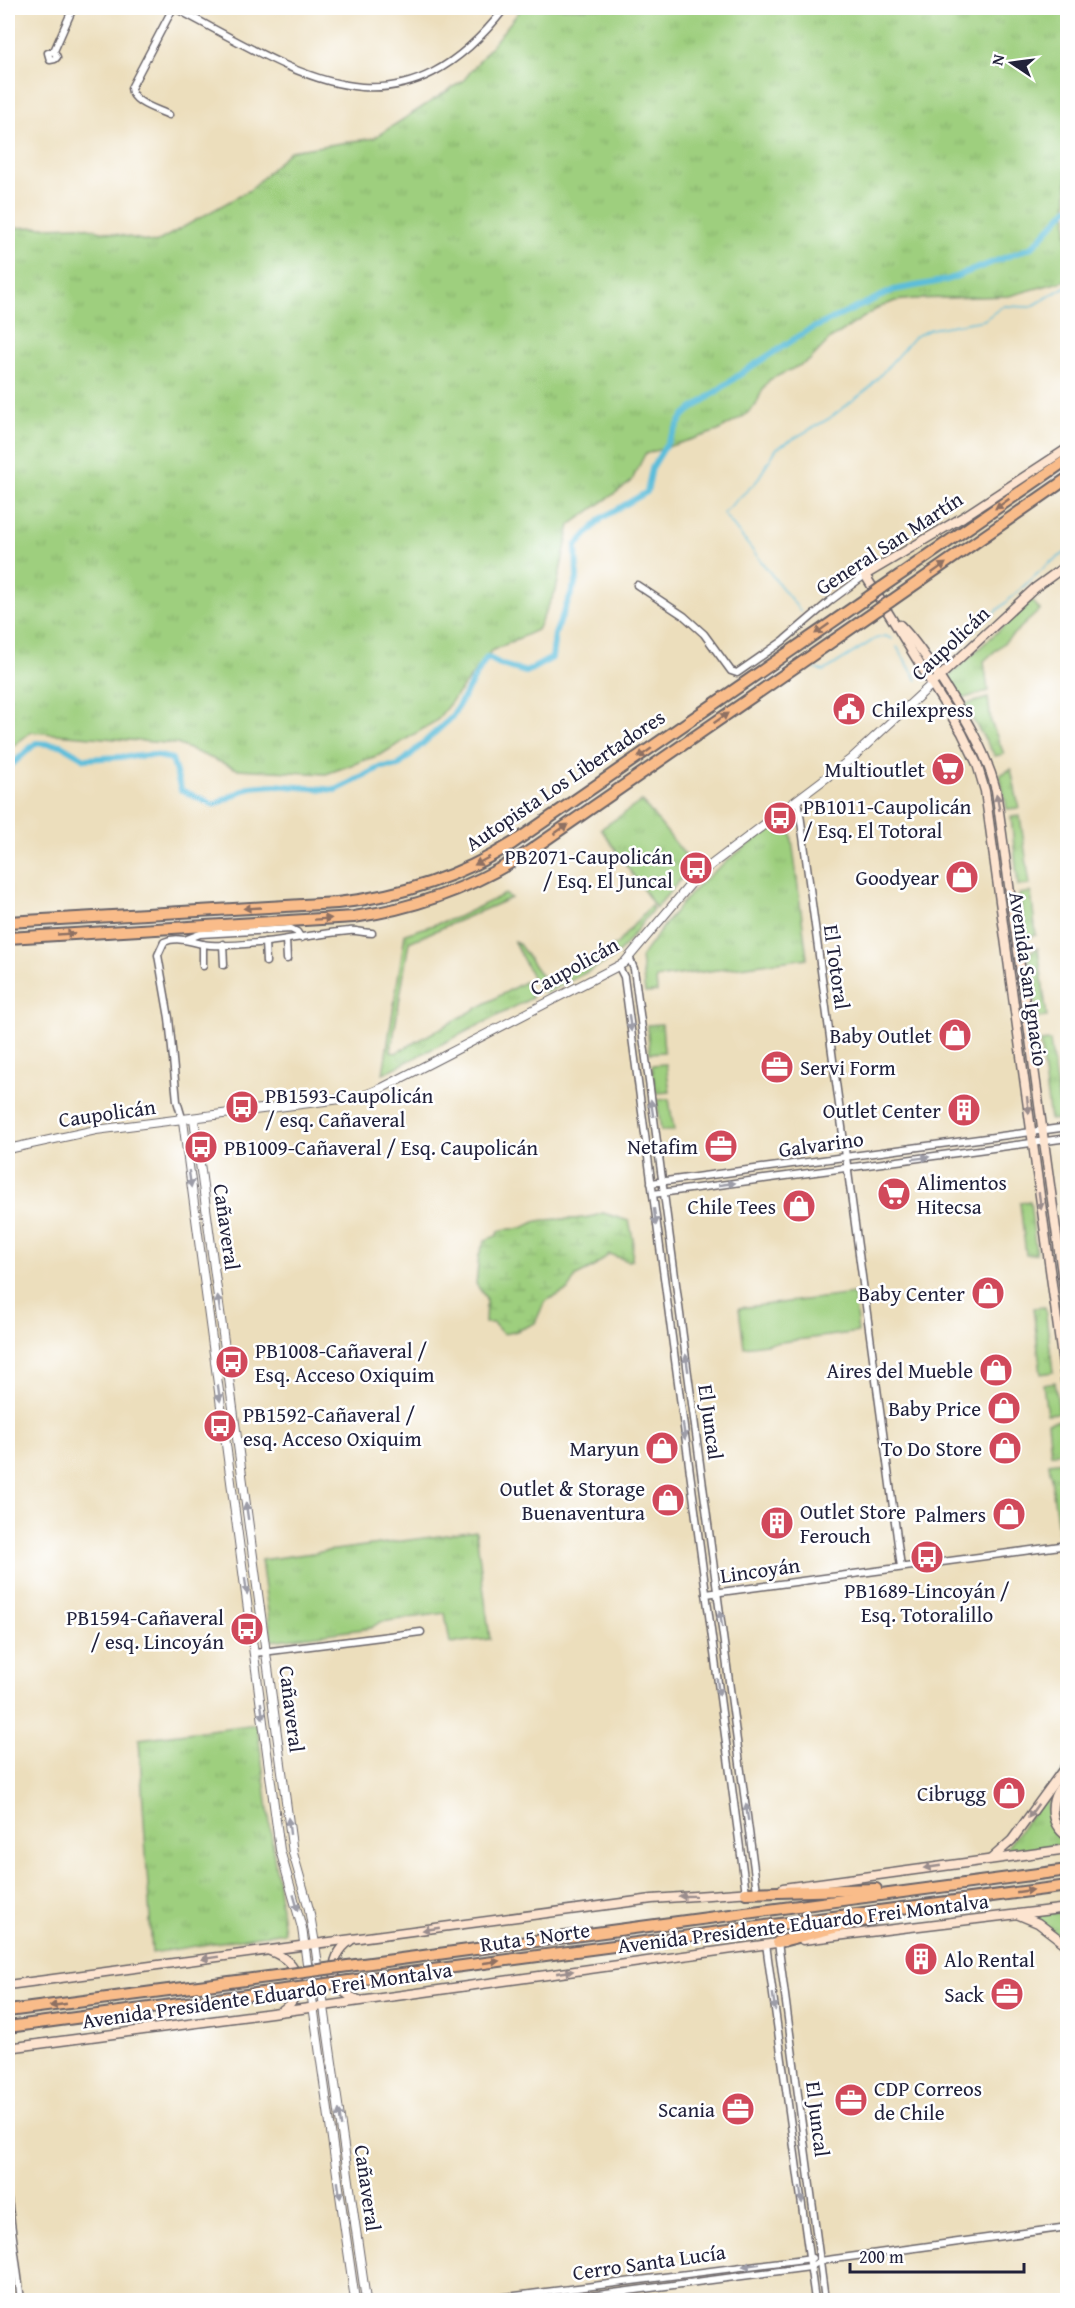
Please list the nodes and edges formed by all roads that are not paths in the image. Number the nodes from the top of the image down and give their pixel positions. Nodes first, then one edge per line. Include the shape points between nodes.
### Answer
1 (73, 8) edge
2 (174, 8) edge
3 (505, 8) edge
4 (54, 51) dead end
5 (169, 115) dead end
6 (1068, 447) edge
7 (1068, 459) edge
8 (1068, 478) edge
9 (1068, 564) edge
10 (865, 575) junction
11 (637, 585) dead end
12 (894, 619) junction
13 (939, 677) junction
14 (932, 684) junction
15 (954, 699) junction
16 (945, 705) junction
17 (798, 799) junction
18 (1003, 837) junction
19 (992, 838) junction
20 (1008, 871) junction
21 (996, 872) junction
22 (8, 922) edge
23 (372, 933) dead end
24 (8, 938) edge
25 (301, 938) junction
26 (186, 939) junction
27 (286, 940) junction
28 (265, 942) junction
29 (203, 944) junction
30 (223, 944) junction
31 (287, 959) dead end
32 (630, 959) junction
33 (266, 962) dead end
34 (224, 965) dead end
35 (203, 966) dead end
36 (619, 967) junction
37 (1035, 1074) junction
38 (1024, 1076) junction
39 (194, 1119) junction
40 (183, 1121) junction
41 (1068, 1127) edge
42 (1043, 1131) junction
43 (1031, 1132) junction
44 (1068, 1138) edge
45 (1044, 1142) junction
46 (1032, 1143) junction
47 (8, 1149) edge
48 (847, 1157) junction
49 (848, 1168) junction
50 (662, 1181) junction
51 (651, 1183) junction
52 (664, 1193) junction
53 (652, 1194) junction
54 (1061, 1271) junction
55 (1050, 1272) junction
56 (1068, 1317) edge
57 (1068, 1402) edge
58 (1068, 1545) edge
59 (901, 1568) junction
60 (717, 1592) junction
61 (706, 1594) junction
62 (421, 1632) dead end
63 (266, 1652) junction
64 (255, 1653) junction
65 (1068, 1764) edge
66 (1068, 1780) edge
67 (1068, 1837) edge
68 (750, 1838) junction
69 (739, 1840) junction
70 (1068, 1849) edge
71 (990, 1859) junction
72 (1068, 1870) edge
73 (1068, 1886) edge
74 (931, 1888) junction
75 (751, 1892) junction
76 (946, 1902) junction
77 (1068, 1908) edge
78 (1016, 1914) junction
79 (353, 1939) junction
80 (778, 1942) junction
81 (315, 1944) junction
82 (766, 1944) junction
83 (305, 1945) junction
84 (1068, 1946) edge
85 (268, 1950) junction
86 (8, 1985) edge
87 (362, 2000) junction
88 (324, 2006) junction
89 (314, 2008) junction
90 (8, 2011) edge
91 (275, 2013) junction
92 (8, 2027) edge
93 (9, 2047) edge
94 (8, 2199) edge
95 (1068, 2227) edge
96 (809, 2257) junction
97 (820, 2261) junction
98 (810, 2267) junction
99 (21, 2301) edge
100 (355, 2301) edge
101 (366, 2301) edge
102 (483, 2301) edge
103 (560, 2301) edge
104 (815, 2301) edge
105 (825, 2301) edge

1 - 4 street
2 - 3 street via 306,75 339,85 370,87 415,79 447,65 479,39
2 - 5 street via 131,91 138,100
6 - 10 main road, General San Martín
7 -> 22 highway, Autopista Los Libertadores, bridge via 513,843 441,880 386,896 337,903
24 -> 8 highway, Autopista Los Libertadores, bridge via 346,917 405,907 446,894 528,852
9 - 13 main road, Caupolicán via 1035,588
10 - 11 street, General San Martín via 783,641 734,673 684,616
10 - 12 main road, Avenida San Ignacio
12 - 13 main road, Avenida San Ignacio
12 - 14 main road, Avenida San Ignacio
13 - 14 main road, Caupolicán
13 - 15 main road, Avenida San Ignacio
14 - 16 main road, Avenida San Ignacio
14 - 17 street, Caupolicán via 863,749
15 - 16 main road
18 -> 15 main road, Avenida San Ignacio via 989,766
16 - 19 main road, Avenida San Ignacio via 980,772
17 - 32 street, Caupolicán via 699,874
17 - 48 street, El Totoral
18 - 19 main road
18 - 20 main road, Avenida San Ignacio
19 - 21 main road, Avenida San Ignacio
20 - 21 main road via 1002,868
20 - 37 main road, Avenida San Ignacio
21 - 38 main road, Avenida San Ignacio
23 - 25 street via 351,931
25 - 26 street via 291,929 200,934
25 - 27 street
26 - 29 street
26 - 40 street via 164,942 158,955
27 - 28 street
27 - 31 street
28 - 30 street
28 - 33 street
29 - 30 street
29 - 35 street
30 - 34 street
32 - 36 street, Caupolicán
50 -> 32 street, El Juncal
36 - 39 street, Caupolicán via 371,1093
36 -> 51 street, El Juncal via 624,977
37 - 38 main road
37 - 42 main road, Avenida San Ignacio
38 -> 43 main road, Avenida San Ignacio
39 - 40 street, Caupolicán
63 -> 39 street, Cañaveral
40 - 47 street, Caupolicán via 96,1130
40 -> 64 street, Cañaveral
41 - 42 street, Galvarino
42 - 43 street, Galvarino
42 - 45 main road, Avenida San Ignacio
43 - 46 main road, Avenida San Ignacio
43 - 48 street, Galvarino
44 - 45 street, Galvarino
45 - 46 street, Galvarino
45 - 54 main road, Avenida San Ignacio
49 -> 46 street, Galvarino
46 -> 55 main road, Avenida San Ignacio
48 - 49 street, El Totoral
48 - 50 street, Galvarino
52 -> 49 street, Galvarino
49 - 59 street, El Totoral
50 - 51 street, Galvarino
50 - 52 street, El Juncal
51 - 53 street, El Juncal
52 - 53 street, Galvarino
60 -> 52 street, El Juncal
53 -> 61 street, El Juncal
54 - 55 main road
54 - 56 main road, Avenida San Ignacio
55 - 57 main road, Avenida San Ignacio
58 - 59 street, Lincoyán
59 - 60 street, Lincoyán
60 - 61 street, Lincoyán
68 -> 60 street, El Juncal
61 -> 69 street, El Juncal
62 - 63 street
63 - 64 street
81 -> 63 street, Cañaveral via 293,1853
64 -> 83 street, Cañaveral via 280,1850
65 -> 71 main road via 1012,1840
66 - 67 main road via 1057,1791 1052,1808 1056,1825
68 - 69 street
68 - 75 street, El Juncal
69 - 75 street, El Juncal
70 - 71 main road, Avenida Presidente Eduardo Frei Montalva
71 -> 75 main road, Avenida Presidente Eduardo Frei Montalva
72 - 74 highway, Ruta 5 Norte
76 -> 73 highway, Ruta 5 Norte
74 - 75 highway
74 -> 90 highway, Ruta 5 Norte, bridge
75 -> 79 main road, Avenida Presidente Eduardo Frei Montalva via 652,1899
76 - 80 highway
92 -> 76 highway, Ruta 5 Norte, bridge
77 - 78 main road, Avenida Presidente Eduardo Frei Montalva
78 - 80 main road, Avenida Presidente Eduardo Frei Montalva
78 - 84 main road via 1038,1923
79 - 81 main road, Avenida Presidente Eduardo Frei Montalva
79 - 87 main road via 339,1951 334,1971 342,1990
80 - 82 main road, Avenida Presidente Eduardo Frei Montalva
80 - 97 street, El Juncal
81 - 83 main road, Avenida Presidente Eduardo Frei Montalva
81 - 88 street, Cañaveral
87 -> 82 main road, Avenida Presidente Eduardo Frei Montalva
82 -> 96 street, El Juncal
83 - 85 main road, Avenida Presidente Eduardo Frei Montalva
83 - 89 street, Cañaveral
85 -> 86 main road, Avenida Presidente Eduardo Frei Montalva
85 - 91 main road via 288,1960 298,1980 294,1999
87 - 88 main road, Avenida Presidente Eduardo Frei Montalva
88 - 89 main road, Avenida Presidente Eduardo Frei Montalva
101 -> 88 street, Cañaveral
89 - 91 main road, Avenida Presidente Eduardo Frei Montalva
89 -> 100 street, Cañaveral
91 - 93 main road, Avenida Presidente Eduardo Frei Montalva
94 - 99 street
95 - 97 street, Cerro Santa Lucía
96 - 97 street, Cerro Santa Lucía
96 - 98 street, El Juncal
96 -> 102 street, Cerro Santa Lucía
97 - 98 street, Cerro Santa Lucía
97 - 105 street, El Juncal
98 - 103 street, Cerro Santa Lucía
98 - 104 street, El Juncal

